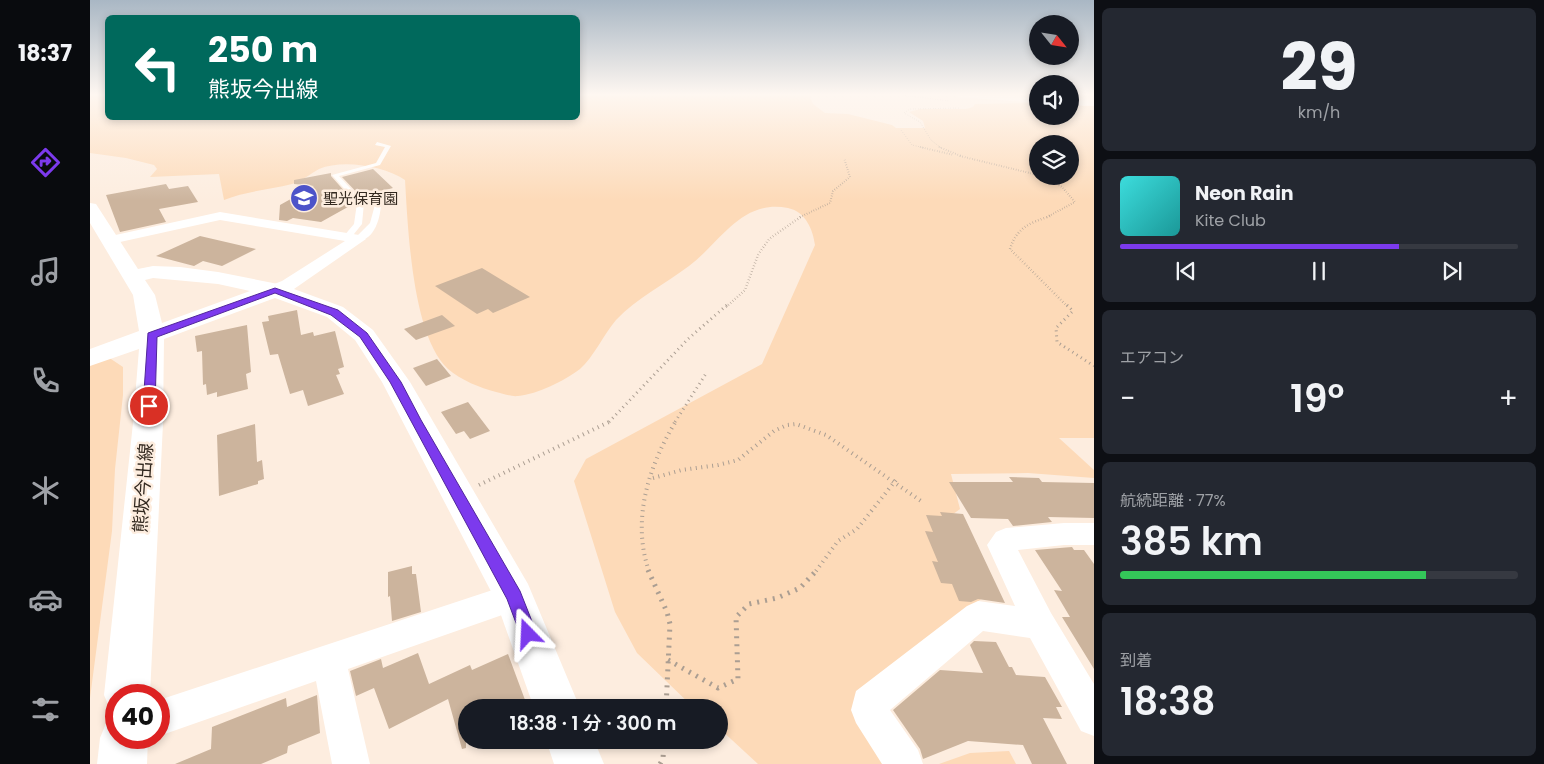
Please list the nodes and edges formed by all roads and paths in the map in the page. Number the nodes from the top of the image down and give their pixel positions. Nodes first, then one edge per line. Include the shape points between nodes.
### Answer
1 (900, 130) dead end
2 (923, 130) edge
3 (377, 144) dead end
4 (961, 156) junction
5 (844, 158) dead end
6 (1029, 172) edge
7 (1059, 185) edge
8 (378, 202) dead end
9 (90, 208) edge
10 (353, 238) junction
11 (111, 240) junction
12 (131, 276) junction
13 (275, 290) junction
14 (152, 336) junction
15 (90, 358) edge
16 (1094, 366) edge
17 (707, 372) dead end
18 (653, 478) dead end
19 (896, 480) junction
20 (458, 494) junction
21 (921, 500) dead end
22 (1094, 534) edge
23 (514, 596) junction
24 (1040, 624) junction
25 (330, 658) junction
26 (668, 660) junction
27 (128, 684) edge
28 (554, 699) edge
29 (666, 699) edge
30 (170, 714) edge
31 (1094, 718) edge
32 (123, 749) edge
33 (573, 749) edge
34 (664, 749) edge
35 (122, 764) edge
36 (351, 764) edge
37 (579, 764) edge
38 (660, 764) edge
39 (904, 764) edge

1 - 4 path via 909,142 919,148
2 - 4 path via 934,144
3 - 10 lane via 388,146 378,164 335,176 361,203
4 - 6 path
5 - 20 path via 850,177 833,191 830,203 806,213 769,239 758,255 744,290 688,339 611,421
7 - 16 path via 1074,197 1075,202 1057,213 1033,220 1013,235 1010,249 1073,311 1056,328 1057,342
8 - 10 lane via 375,224 370,232
9 - 11 main road, 熊坂今出線
10 - 11 street via 220,216
10 - 13 street via 288,285
11 - 12 main road, 熊坂今出線
12 - 13 main road via 153,272 180,273
12 - 14 main road, 熊坂今出線 via 144,295
13 - 14 main road
13 - 20 main road via 335,312 364,335 396,382
14 - 15 main road
14 - 27 main road, 熊坂今出線
17 - 26 path via 661,446 645,492 642,531 650,578 670,624
18 - 19 path via 740,459 775,429 789,424 805,426 829,437
19 - 21 path
19 - 26 path via 857,529 838,542 800,588 777,598 749,604 736,617 738,679 718,688
20 - 23 main road
22 - 24 street via 1006,540 1001,545
23 - 25 street
23 - 28 main road
24 - 31 street
24 - 39 street via 978,616 869,704
25 - 30 street
25 - 36 street
26 - 29 path
32 - 35 main road
33 - 37 main road
34 - 38 path

